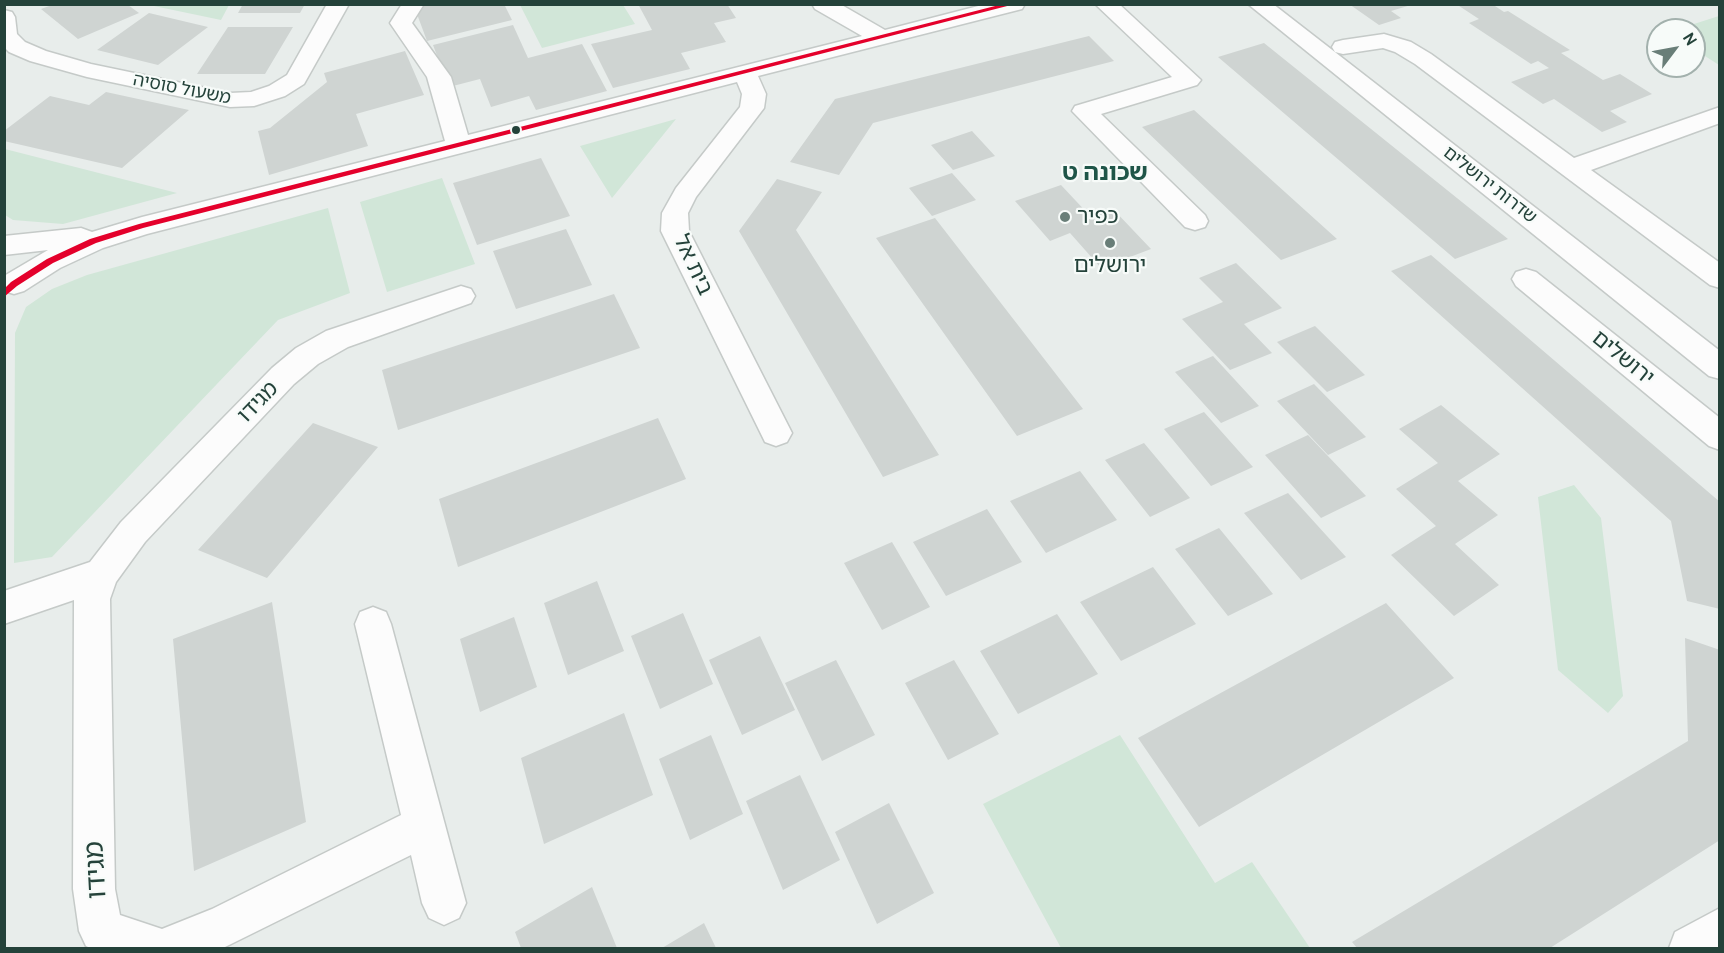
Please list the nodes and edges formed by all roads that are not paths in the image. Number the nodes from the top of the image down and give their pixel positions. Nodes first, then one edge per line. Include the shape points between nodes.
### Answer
1 (338, 4) edge
2 (413, 4) edge
3 (823, 4) edge
4 (1014, 4) edge
5 (1106, 4) edge
6 (1259, 4) edge
7 (1290, 4) edge
8 (4, 17) edge
9 (883, 38) junction
10 (1343, 47) junction
11 (745, 73) junction
12 (1719, 114) edge
13 (459, 146) junction
14 (1571, 168) junction
15 (1195, 221) dead end
16 (142, 226) junction
17 (4, 247) edge
18 (1719, 278) edge
19 (1526, 279) dead end
20 (9, 289) edge
21 (461, 297) dead end
22 (1719, 340) edge
23 (1719, 368) edge
24 (776, 433) dead end
25 (1719, 437) edge
26 (102, 574) junction
27 (4, 608) edge
28 (373, 624) dead end
29 (424, 826) junction
30 (444, 903) dead end
31 (1719, 930) edge
32 (155, 948) edge
33 (170, 948) edge
34 (1691, 948) edge

1 - 8 street, משעול סוסיה via 296,79 254,99 230,100 38,56 17,47 6,34
2 - 13 street via 401,23 439,77
3 - 9 street
4 - 9 street
5 - 15 street via 1189,80 1084,111
6 - 23 street, שדרות ירושלים
7 - 10 street, שדרות ירושלים
9 - 11 street
10 - 14 street via 1384,41 1403,47
10 - 22 street, שדרות ירושלים
11 - 13 street
11 - 24 street, בית אל via 754,94 752,108 685,194 675,213 675,231
12 - 14 street
13 - 16 street
14 - 18 street
16 - 17 street
16 - 20 street via 93,241 51,261
17 - 20 street via 18,261 19,271
19 - 25 street, ירושלים
21 - 26 street, מגידו via 337,339 307,356 283,376 133,532
26 - 27 street
26 - 32 street, מגידו via 92,599 94,889 101,931
28 - 29 street
29 - 30 street
29 - 33 street via 225,926
31 - 34 street

